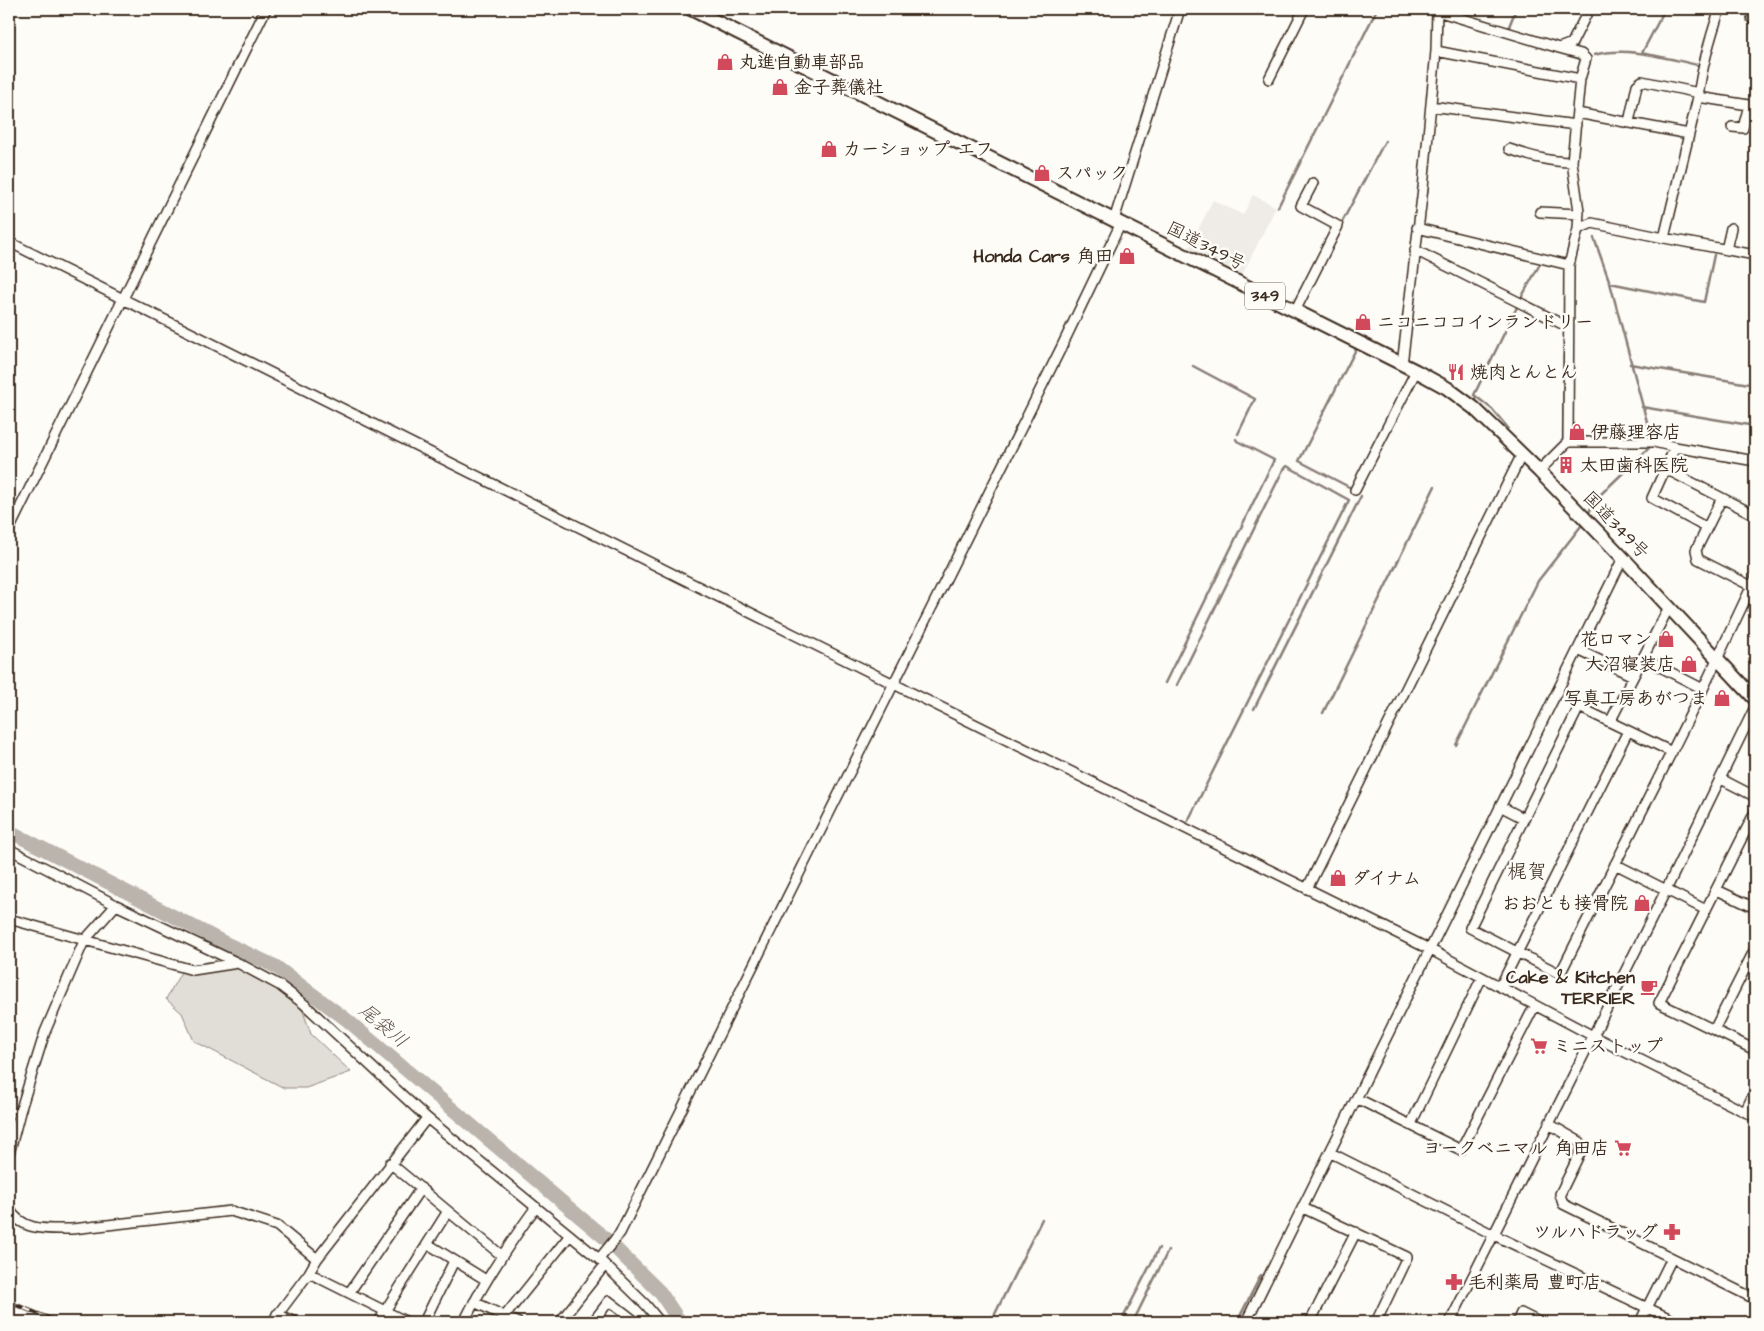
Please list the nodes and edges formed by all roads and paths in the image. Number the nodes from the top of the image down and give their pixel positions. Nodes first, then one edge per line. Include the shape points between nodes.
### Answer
1 (266, 9) edge
2 (691, 9) edge
3 (1180, 9) edge
4 (1304, 9) edge
5 (1589, 9) edge
6 (1720, 9) edge
7 (1755, 9) edge
8 (1437, 10) edge
9 (1752, 19) dead end
10 (1559, 48) junction
11 (1436, 51) junction
12 (1269, 79) dead end
13 (1580, 79) junction
14 (1698, 95) junction
15 (1431, 106) junction
16 (1752, 106) edge
17 (1577, 113) junction
18 (1629, 122) junction
19 (1576, 124) junction
20 (1732, 128) dead end
21 (1689, 134) junction
22 (1509, 149) dead end
23 (1572, 162) junction
24 (1313, 183) dead end
25 (1540, 212) dead end
26 (1579, 214) junction
27 (1118, 221) junction
28 (1417, 228) junction
29 (1731, 228) dead end
30 (1578, 229) junction
31 (1664, 238) junction
32 (9, 242) edge
33 (1414, 250) junction
34 (1726, 250) junction
35 (1755, 255) edge
36 (1569, 265) junction
37 (124, 298) junction
38 (1295, 311) junction
39 (1568, 327) junction
40 (1402, 365) junction
41 (1416, 371) junction
42 (1568, 442) junction
43 (1676, 447) junction
44 (1522, 454) junction
45 (1755, 462) edge
46 (1666, 469) junction
47 (1539, 471) junction
48 (1355, 490) dead end
49 (1722, 498) junction
50 (1755, 515) edge
51 (1707, 528) junction
52 (9, 530) edge
53 (1623, 558) junction
54 (1754, 584) edge
55 (1669, 608) junction
56 (1578, 650) junction
57 (1717, 657) junction
58 (1643, 658) junction
59 (1633, 676) junction
60 (894, 684) junction
61 (1703, 689) junction
62 (1755, 699) edge
63 (1755, 707) edge
64 (1610, 722) junction
65 (1628, 730) junction
66 (1672, 752) junction
67 (1720, 779) junction
68 (1754, 793) edge
69 (1500, 806) junction
70 (1755, 812) edge
71 (1523, 818) junction
72 (9, 848) edge
73 (1615, 864) junction
74 (1307, 889) junction
75 (1666, 890) junction
76 (1717, 890) junction
77 (116, 905) junction
78 (1755, 908) edge
79 (1706, 910) junction
80 (9, 919) edge
81 (84, 941) junction
82 (1755, 949) edge
83 (1431, 950) junction
84 (1517, 952) junction
85 (238, 963) junction
86 (1482, 977) junction
87 (1500, 987) junction
88 (1535, 1006) junction
89 (1714, 1030) junction
90 (1593, 1036) junction
91 (1755, 1050) edge
92 (1755, 1091) edge
93 (1358, 1099) junction
94 (1745, 1112) junction
95 (1755, 1117) edge
96 (427, 1118) junction
97 (1411, 1124) junction
98 (1549, 1124) junction
99 (1331, 1153) junction
100 (9, 1154) edge
101 (390, 1163) junction
102 (421, 1188) junction
103 (536, 1207) junction
104 (9, 1208) edge
105 (1303, 1208) junction
106 (448, 1211) junction
107 (1356, 1232) junction
108 (570, 1235) junction
109 (1494, 1235) junction
110 (428, 1244) junction
111 (501, 1255) junction
112 (1672, 1258) junction
113 (317, 1259) junction
114 (602, 1259) junction
115 (454, 1261) junction
116 (308, 1273) junction
117 (486, 1280) junction
118 (349, 1293) junction
119 (1755, 1299) edge
120 (474, 1302) junction
121 (1647, 1308) junction
122 (384, 1311) junction
123 (277, 1314) junction
124 (505, 1316) junction
125 (272, 1322) edge
126 (295, 1322) edge
127 (379, 1322) edge
128 (407, 1322) edge
129 (424, 1322) edge
130 (464, 1322) edge
131 (518, 1322) edge
132 (560, 1322) edge
133 (593, 1322) edge
134 (636, 1322) edge
135 (660, 1322) edge
136 (1247, 1322) edge
137 (1310, 1322) edge
138 (1376, 1322) edge
139 (1450, 1322) edge
140 (1517, 1322) edge
141 (1539, 1322) edge
142 (1640, 1322) edge
143 (1677, 1322) edge

1 - 37 street
2 - 27 highway, 国道349号 / 349
3 - 27 street
4 - 12 street
5 - 10 street via 1572,43
6 - 14 street via 1710,37
7 - 9 street
8 - 10 street
8 - 11 street
10 - 13 street via 1581,54 1586,59
11 - 13 street
11 - 15 street
13 - 17 street
14 - 16 street
14 - 18 street via 1642,81 1636,85
14 - 21 street
15 - 19 street
15 - 28 street
16 - 20 street via 1743,128
17 - 18 street
17 - 19 street
18 - 21 street
19 - 23 street
21 - 31 street
22 - 23 street via 1535,158
23 - 26 street
24 - 38 street via 1301,206 1338,226
25 - 26 street
26 - 30 street
27 - 38 highway, 国道349号 / 349
27 - 60 street
28 - 33 street
28 - 36 street
29 - 34 street
30 - 31 street via 1592,223
30 - 36 street
31 - 34 street
32 - 37 street
33 - 39 street
33 - 40 street
34 - 35 street
36 - 39 street
37 - 52 street
37 - 60 street
38 - 40 highway, 国道349号 / 349
39 - 42 street
40 - 41 highway, 国道349号 / 349
41 - 44 highway, 国道349号 / 349 via 1464,399
41 - 48 street
42 - 43 street via 1654,442
42 - 47 street
43 - 45 street
43 - 46 street
44 - 47 highway, 国道349号 / 349
44 - 74 street
46 - 49 street
46 - 51 street via 1652,498
47 - 53 highway, 国道349号 / 349
49 - 50 street
49 - 51 street
51 - 54 street via 1696,550 1698,560
53 - 55 highway, 国道349号 / 349
53 - 56 street
54 - 57 street
55 - 57 highway, 国道349号 / 349
55 - 58 street
56 - 59 street
56 - 69 street
57 - 61 street
57 - 62 highway, 国道349号 / 349
58 - 59 street
58 - 61 street
59 - 64 street
60 - 74 street
60 - 114 street via 620,1233
61 - 66 street
63 - 67 street
64 - 65 street
64 - 71 street via 1579,707
65 - 66 street
65 - 84 street
66 - 73 street
67 - 68 street
67 - 75 street
69 - 71 street
69 - 83 street
70 - 76 street
71 - 84 street via 1470,928
72 - 77 street
73 - 75 street
73 - 84 street via 1560,974
74 - 83 street
75 - 79 street
75 - 90 street
76 - 78 street
76 - 79 street
77 - 81 street
77 - 85 street
79 - 89 street via 1659,1003
80 - 81 street
81 - 85 street via 193,970
81 - 100 street via 45,1032
82 - 89 street
83 - 86 street
83 - 93 street
84 - 87 street
85 - 96 street via 304,1004
86 - 87 street
86 - 97 street
87 - 88 street
88 - 90 street
88 - 97 street via 1461,1150
89 - 91 street
90 - 94 street
90 - 98 street
92 - 94 street
93 - 97 street
93 - 99 street
94 - 95 street
96 - 101 street
96 - 103 street
98 - 109 street
98 - 112 street via 1580,1142 1582,1149 1560,1194 1564,1204
99 - 105 street
99 - 109 street
101 - 102 street
101 - 113 street
102 - 106 street
102 - 118 street
103 - 108 street
103 - 111 street
104 - 113 street via 18,1220 47,1230 231,1212 277,1226
105 - 107 street
105 - 136 street
106 - 110 street
106 - 111 street
107 - 137 street
107 - 138 street via 1407,1257
108 - 114 street
108 - 124 street
109 - 121 street
109 - 139 street
110 - 115 street
110 - 122 street
111 - 117 street
112 - 119 street
112 - 121 street
113 - 116 street
114 - 132 street
114 - 135 street
115 - 117 street
115 - 129 street
116 - 118 street
116 - 123 street
117 - 120 street
118 - 122 street
120 - 124 street
120 - 130 street
121 - 142 street
121 - 143 street
122 - 127 street
122 - 128 street
123 - 125 street
123 - 126 street
124 - 131 street
133 - 134 street via 609,1301
140 - 141 street via 1521,1314

